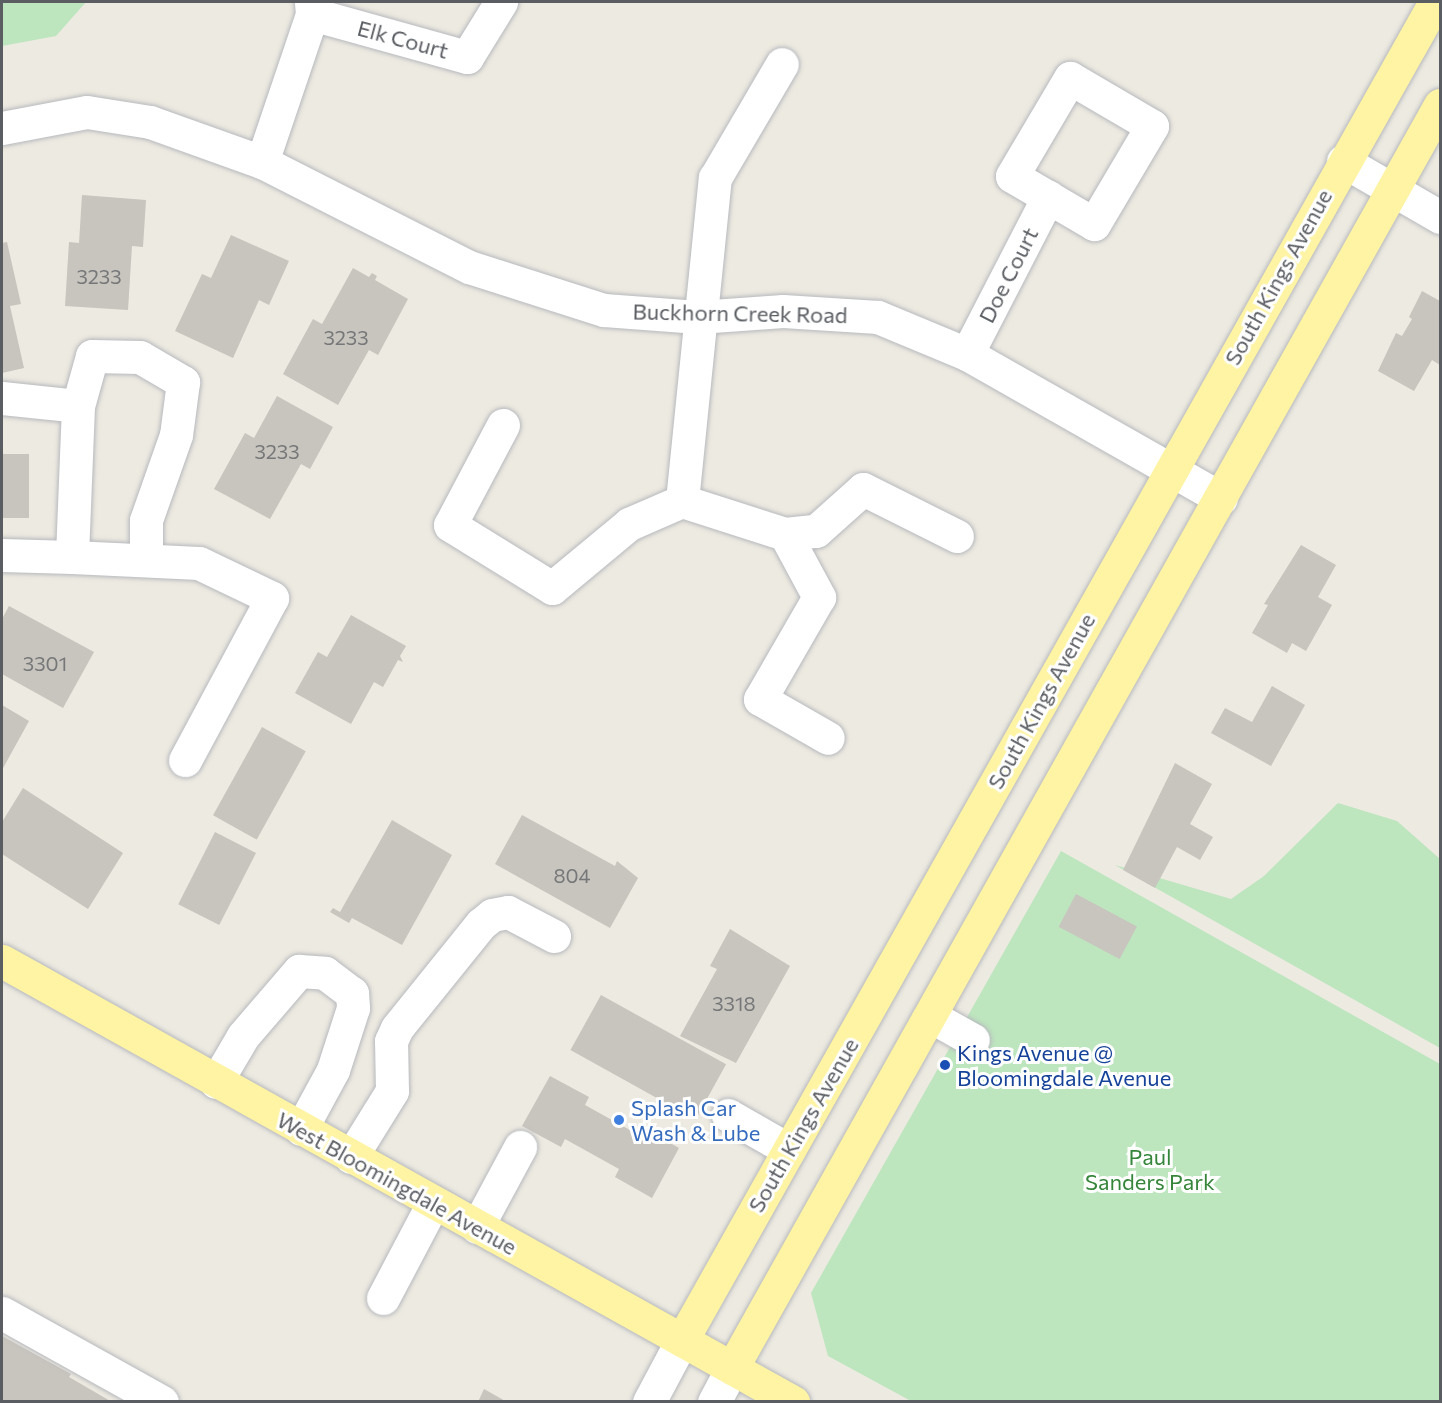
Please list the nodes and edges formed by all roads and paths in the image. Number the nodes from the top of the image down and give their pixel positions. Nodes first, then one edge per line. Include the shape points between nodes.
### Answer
1 (501, 2) edge
2 (1435, 2) edge
3 (312, 8) edge
4 (782, 64) dead end
5 (1440, 105) edge
6 (2, 128) edge
7 (1343, 161) junction
8 (262, 162) junction
9 (1393, 190) junction
10 (1048, 197) junction
11 (1440, 217) edge
12 (698, 317) junction
13 (968, 354) junction
14 (2, 398) edge
15 (78, 406) junction
16 (502, 426) dead end
17 (1171, 469) junction
18 (1221, 498) junction
19 (682, 501) junction
20 (785, 534) junction
21 (957, 536) dead end
22 (2, 555) edge
23 (72, 557) junction
24 (146, 558) junction
25 (828, 738) dead end
26 (185, 760) dead end
27 (554, 936) dead end
28 (2, 962) edge
29 (930, 1016) junction
30 (973, 1040) dead end
31 (216, 1082) junction
32 (728, 1115) dead end
33 (301, 1129) junction
34 (520, 1148) dead end
35 (789, 1150) junction
36 (351, 1157) junction
37 (433, 1203) junction
38 (477, 1227) junction
39 (382, 1298) dead end
40 (2, 1313) edge
41 (682, 1340) junction
42 (732, 1368) junction
43 (162, 1401) edge
44 (649, 1401) edge
45 (714, 1401) edge
46 (793, 1401) edge

1 - 3 street, Elk Court via 466,57
2 - 7 main road, South Kings Avenue
3 - 8 street
4 - 12 street via 715,178
5 - 9 main road
6 - 8 street, Buckhorn Creek Road via 87,112 150,122
7 - 9 street
7 - 17 main road, South Kings Avenue
8 - 12 street, Buckhorn Creek Road via 469,267 604,310
9 - 11 street
9 - 18 main road
10 - 10 street via 1012,176 1070,78 1152,126 1094,224
10 - 13 street, Doe Court
12 - 13 street, Buckhorn Creek Road via 783,311 878,317
12 - 19 street
13 - 17 street, Buckhorn Creek Road
14 - 15 street
15 - 23 street
15 - 24 street via 92,356 140,357 183,382 176,435 146,520
16 - 19 street via 450,525 552,588 630,524
17 - 18 street, Buckhorn Creek Road
17 - 35 main road, South Kings Avenue
18 - 29 main road
19 - 20 street
20 - 21 street via 816,531 863,489
20 - 25 street via 819,597 760,699
22 - 23 street
23 - 24 street
24 - 26 street via 199,563 272,598
27 - 36 street via 508,912 492,915 481,924 397,1028 389,1061 392,1091
28 - 31 main road, West Bloomingdale Avenue
29 - 30 street
29 - 42 main road
31 - 33 main road, West Bloomingdale Avenue
31 - 33 street via 243,1036 298,971 325,973 352,993 353,1008 333,1070
32 - 35 street
33 - 36 main road, West Bloomingdale Avenue
34 - 38 street
35 - 41 main road, South Kings Avenue
36 - 37 main road, West Bloomingdale Avenue
37 - 38 main road, West Bloomingdale Avenue
37 - 39 street
38 - 41 main road, West Bloomingdale Avenue
40 - 43 street
41 - 42 main road, West Bloomingdale Avenue
41 - 44 street, South Kings Avenue
42 - 45 street
42 - 46 main road, West Bloomingdale Avenue

